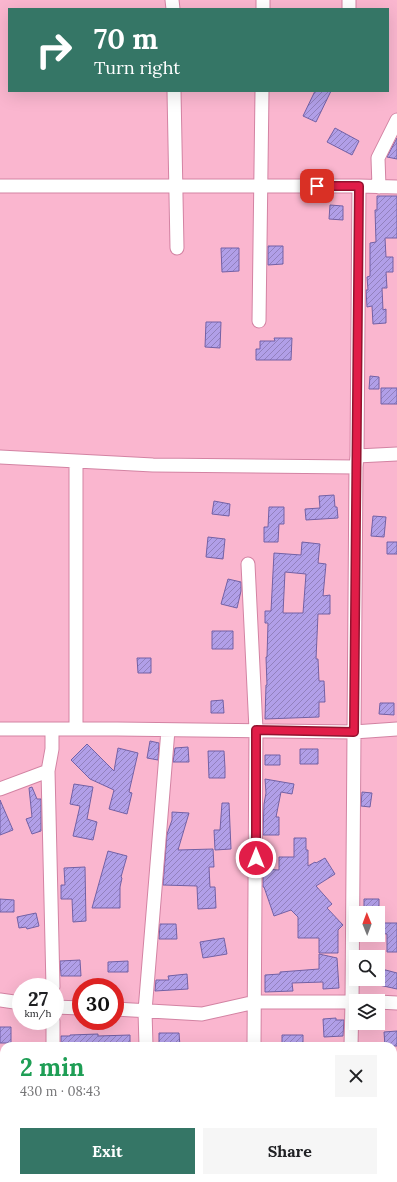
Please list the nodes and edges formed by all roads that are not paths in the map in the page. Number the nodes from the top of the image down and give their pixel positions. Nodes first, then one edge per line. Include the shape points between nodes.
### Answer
1 (174, 92) edge
2 (262, 92) edge
3 (397, 120) edge
4 (0, 186) edge
5 (176, 186) junction
6 (260, 186) junction
7 (359, 186) junction
8 (379, 187) junction
9 (397, 187) edge
10 (177, 248) dead end
11 (260, 321) dead end
12 (397, 454) edge
13 (0, 457) edge
14 (76, 461) junction
15 (356, 461) junction
16 (248, 564) dead end
17 (0, 729) edge
18 (397, 729) edge
19 (52, 730) junction
20 (76, 730) junction
21 (168, 730) junction
22 (256, 730) junction
23 (354, 732) junction
24 (48, 771) junction
25 (0, 789) edge
26 (53, 978) edge
27 (354, 994) edge
28 (0, 1000) edge
29 (12, 1002) edge
30 (255, 1002) junction
31 (349, 1002) edge
32 (385, 1002) edge
33 (397, 1003) edge
34 (124, 1010) edge
35 (145, 1011) junction
36 (53, 1030) edge
37 (352, 1030) edge
38 (53, 1042) edge
39 (146, 1042) edge
40 (254, 1042) edge
41 (351, 1042) edge

1 - 5 street
2 - 6 street
3 - 8 street via 378,158
4 - 5 street
5 - 6 street
5 - 10 street
6 - 7 street
6 - 11 street
7 - 8 street
7 - 15 street
8 - 9 street
12 - 15 street
13 - 14 street
14 - 15 street via 153,465
14 - 20 street
15 - 23 street
16 - 22 street
17 - 19 street
18 - 23 street
19 - 20 street
19 - 24 street
20 - 21 street
21 - 22 street
21 - 35 street
22 - 23 street
22 - 30 street
23 - 27 street
24 - 25 street
24 - 26 street
28 - 29 street
30 - 31 street
30 - 35 street via 202,1014
30 - 40 street
32 - 33 street
34 - 35 street
35 - 39 street
36 - 38 street
37 - 41 street

